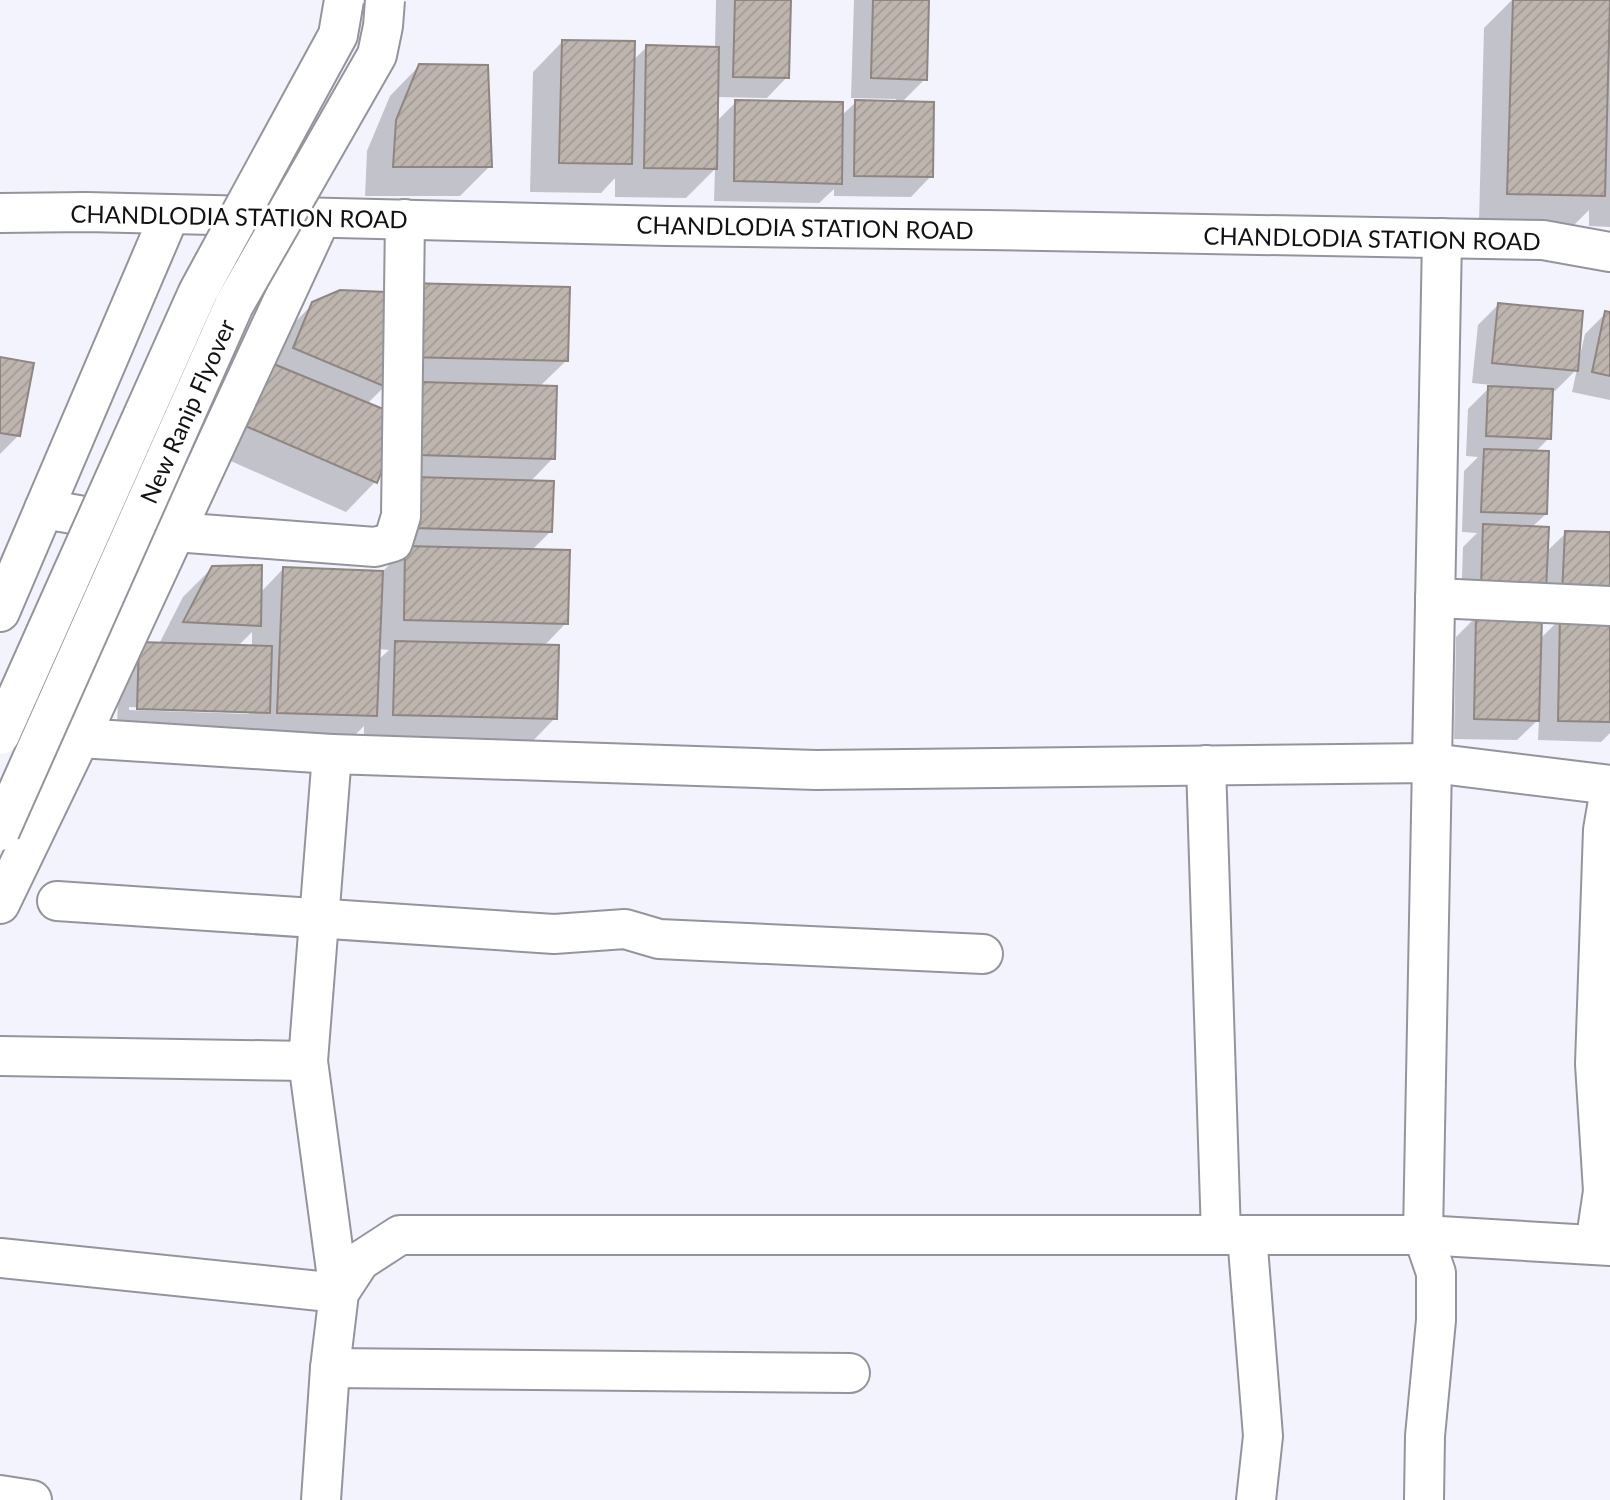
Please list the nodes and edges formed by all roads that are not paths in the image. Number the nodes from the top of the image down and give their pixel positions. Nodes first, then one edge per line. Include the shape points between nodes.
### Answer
1 (344, 0) edge
2 (385, 0) edge
3 (0, 213) edge
4 (170, 214) junction
5 (321, 218) junction
6 (405, 219) junction
7 (1442, 238) junction
8 (1610, 252) edge
9 (44, 509) junction
10 (175, 532) junction
11 (1435, 598) junction
12 (1610, 606) edge
13 (0, 612) edge
14 (0, 734) edge
15 (80, 738) junction
16 (332, 754) junction
17 (1432, 763) junction
18 (1206, 765) junction
19 (1610, 787) edge
20 (0, 831) edge
21 (57, 901) dead end
22 (0, 904) edge
23 (319, 918) junction
24 (983, 954) dead end
25 (0, 1056) edge
26 (309, 1061) junction
27 (1234, 1235) junction
28 (1423, 1235) junction
29 (1603, 1245) edge
30 (0, 1258) edge
31 (339, 1293) junction
32 (330, 1368) junction
33 (850, 1373) dead end
34 (0, 1495) edge
35 (32, 1500) edge
36 (321, 1500) edge
37 (1256, 1500) edge
38 (1423, 1500) edge

1 - 14 street, New Ranip Flyover, bridge via 338,36 198,292
2 - 20 street, New Ranip Flyover, bridge via 377,55 234,305
3 - 4 street, CHANDLODIA STATION ROAD
4 - 5 street, CHANDLODIA STATION ROAD
4 - 9 street
5 - 6 street, CHANDLODIA STATION ROAD
5 - 10 street
6 - 7 street, CHANDLODIA STATION ROAD
6 - 10 street via 401,516 393,542 375,547
7 - 8 street, CHANDLODIA STATION ROAD via 1543,240
7 - 11 street
9 - 10 street
9 - 13 street
10 - 15 street
11 - 12 street
11 - 17 street
15 - 16 street
15 - 22 street
16 - 18 street via 816,769
16 - 23 street
17 - 18 street
17 - 19 street
17 - 28 street
18 - 27 street
19 - 29 street via 1603,830 1595,1050
21 - 23 street
23 - 24 street via 554,934 625,929 659,939
23 - 26 street
25 - 26 street
26 - 31 street
27 - 28 street
27 - 31 street via 400,1235 360,1261
27 - 37 street via 1263,1436
28 - 29 street
28 - 38 street via 1436,1273 1436,1320
30 - 31 street
31 - 32 street
32 - 33 street
32 - 36 street
34 - 35 street

